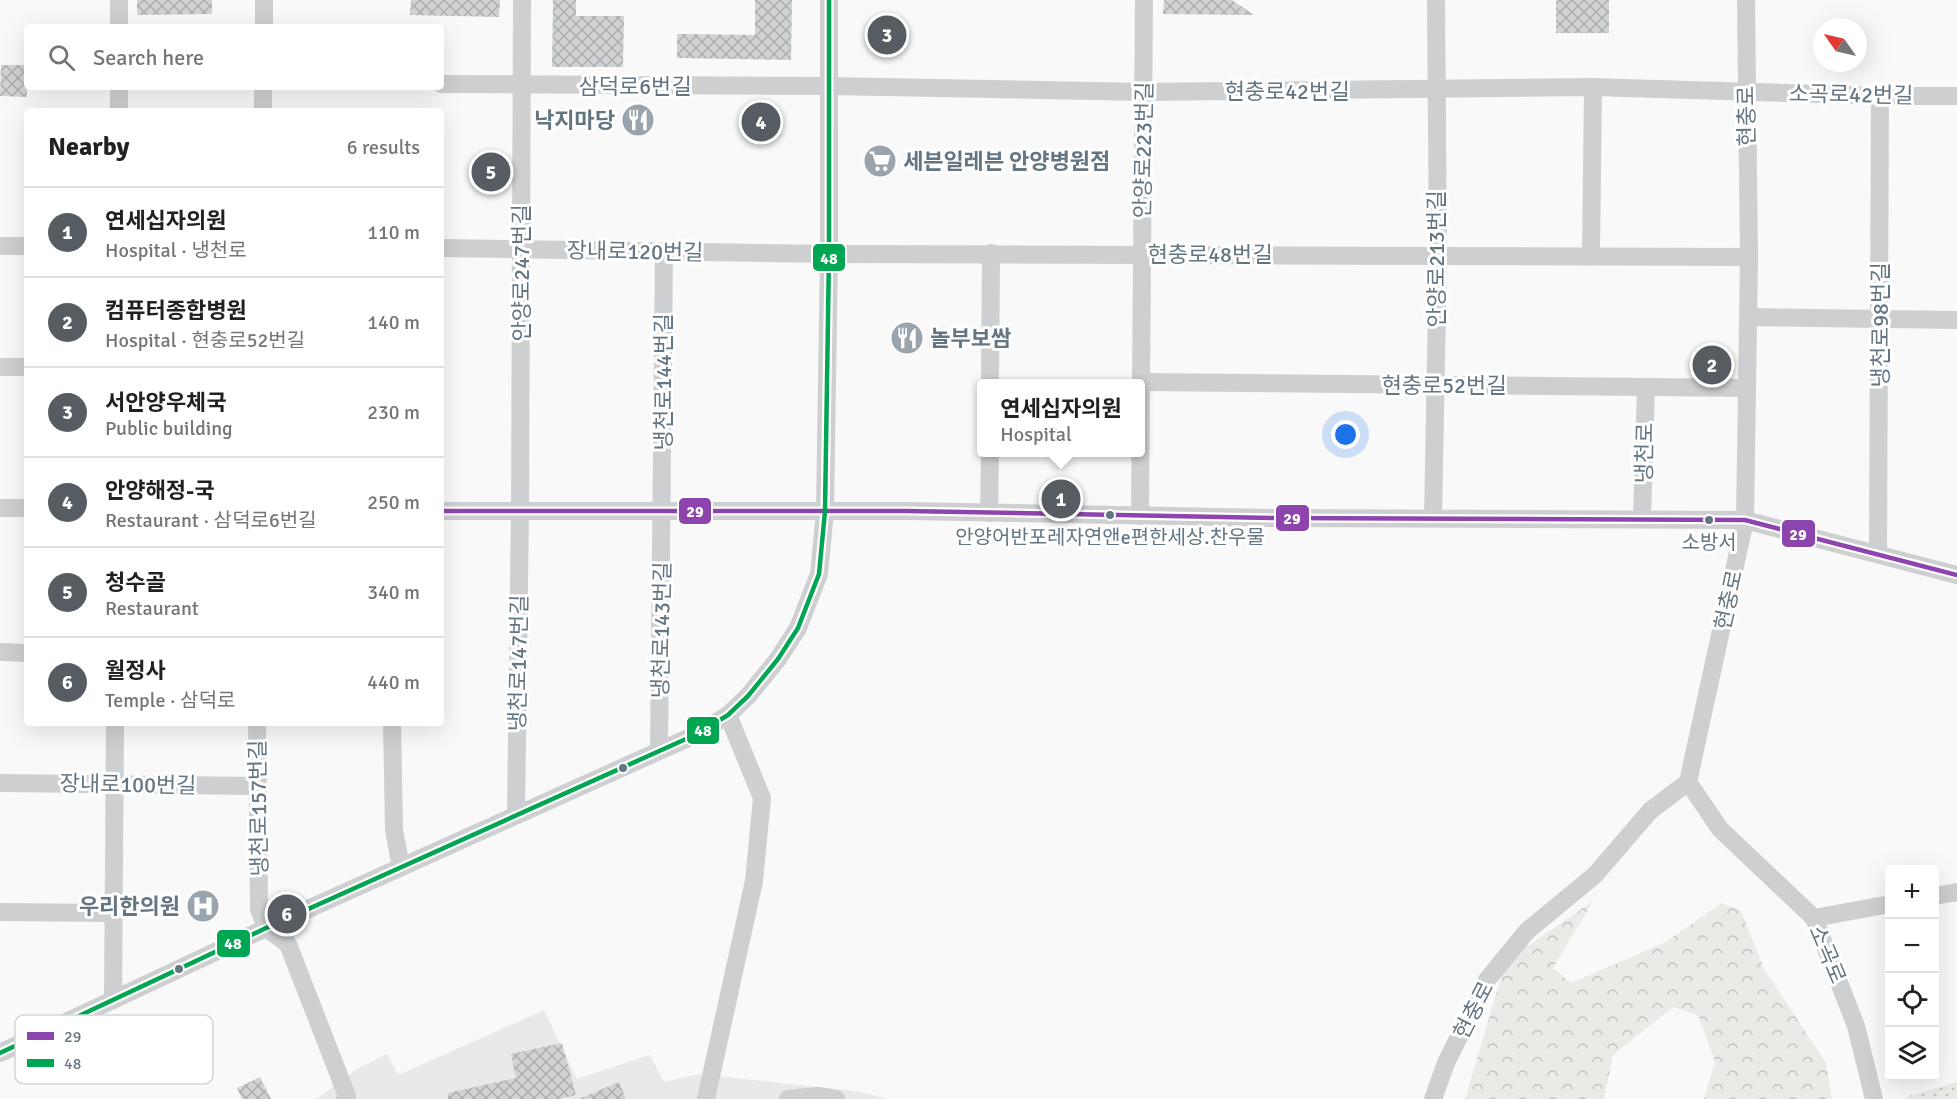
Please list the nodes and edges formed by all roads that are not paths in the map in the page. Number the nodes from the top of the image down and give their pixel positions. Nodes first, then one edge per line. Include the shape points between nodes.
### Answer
1 (119, 0) edge
2 (264, 0) edge
3 (522, 0) edge
4 (829, 0) edge
5 (1144, 0) edge
6 (1436, 0) edge
7 (1746, 0) edge
8 (119, 24) edge
9 (264, 24) edge
10 (444, 84) edge
11 (522, 86) junction
12 (829, 86) junction
13 (1593, 87) junction
14 (119, 90) edge
15 (263, 90) edge
16 (1435, 90) junction
17 (1143, 92) junction
18 (1745, 92) junction
19 (1880, 96) junction
20 (1957, 96) edge
21 (119, 108) edge
22 (263, 108) edge
23 (0, 246) edge
24 (24, 246) edge
25 (444, 248) edge
26 (521, 249) junction
27 (664, 252) junction
28 (992, 253) junction
29 (829, 254) junction
30 (1141, 254) junction
31 (1438, 255) junction
32 (1591, 256) junction
33 (1749, 256) junction
34 (1748, 317) junction
35 (1880, 319) junction
36 (1957, 320) edge
37 (0, 367) edge
38 (24, 367) edge
39 (990, 379) edge
40 (1142, 379) edge
41 (1145, 382) edge
42 (1436, 386) junction
43 (1646, 387) junction
44 (1747, 388) junction
45 (990, 457) edge
46 (1141, 457) edge
47 (0, 508) edge
48 (24, 508) edge
49 (444, 511) edge
50 (520, 511) junction
51 (825, 511) junction
52 (663, 512) junction
53 (989, 513) junction
54 (1140, 516) junction
55 (1433, 518) junction
56 (1642, 519) junction
57 (1745, 520) junction
58 (1878, 554) junction
59 (1957, 575) edge
60 (0, 652) edge
61 (24, 653) edge
62 (728, 715) junction
63 (115, 726) edge
64 (257, 726) edge
65 (392, 726) edge
66 (660, 748) junction
67 (1688, 782) junction
68 (0, 783) edge
69 (115, 784) junction
70 (256, 786) junction
71 (516, 814) junction
72 (401, 867) junction
73 (1957, 892) edge
74 (1939, 895) edge
75 (1885, 905) edge
76 (0, 912) edge
77 (113, 914) junction
78 (1814, 918) junction
79 (266, 928) junction
80 (113, 1000) junction
81 (81, 1015) edge
82 (15, 1046) edge
83 (0, 1053) edge
84 (345, 1099) edge
85 (706, 1099) edge
86 (788, 1099) edge
87 (836, 1099) edge
88 (1433, 1099) edge
89 (1874, 1099) edge

1 - 8 street
2 - 9 street
3 - 11 street, 안양로247번길
4 - 12 street
5 - 17 street, 안양로223번길
6 - 16 street, 안양로213번길
7 - 18 street, 현충로
10 - 11 street, 삼덕로6번길
11 - 12 street, 삼덕로6번길
11 - 26 street, 안양로247번길
12 - 17 street, 현충로42번길
12 - 29 street
13 - 16 street, 현충로42번길
13 - 18 street, 현충로42번길
13 - 32 street
14 - 21 street
15 - 22 street
16 - 17 street, 현충로42번길
16 - 31 street, 안양로213번길
17 - 30 street, 안양로223번길
18 - 19 street, 소곡로42번길
18 - 33 street, 현충로
19 - 20 street, 소곡로42번길
19 - 35 street, 냉천로98번길
23 - 24 street
25 - 26 street, 장내로120번길
26 - 27 street, 장내로120번길
26 - 50 street, 안양로247번길
27 - 29 street, 장내로120번길
27 - 52 street, 냉천로144번길
28 - 29 street, 현충로48번길
28 - 30 street, 현충로48번길
28 - 39 street
29 - 51 street
30 - 31 street, 현충로48번길
30 - 40 street, 안양로223번길
31 - 32 street, 현충로48번길
31 - 42 street, 안양로213번길
32 - 33 street, 현충로48번길
33 - 34 street, 현충로
34 - 35 street
34 - 44 street, 현충로
35 - 36 street
35 - 58 street, 냉천로98번길
37 - 38 street
41 - 42 street, 현충로52번길
42 - 43 street, 현충로52번길
42 - 55 street, 안양로213번길
43 - 44 street, 현충로52번길
43 - 56 street, 냉천로
44 - 57 street, 현충로
45 - 53 street
46 - 54 street, 안양로223번길
47 - 48 street
49 - 50 street
50 - 52 street
50 - 71 street, 냉천로147번길
51 - 52 street
51 - 53 street
51 - 62 street via 819,574 798,628 763,678
52 - 66 street, 냉천로143번길
53 - 54 street
54 - 55 street
55 - 56 street
56 - 57 street
57 - 58 street
57 - 67 street, 현충로
58 - 59 street
60 - 61 street
62 - 66 street via 697,734
62 - 85 street via 762,798 754,881
63 - 69 street
64 - 70 street, 냉천로157번길
65 - 72 street via 394,830
66 - 71 street
67 - 78 street, 소곡로 via 1720,829
67 - 88 street, 현충로 via 1650,811 1595,875 1513,947 1487,980 1446,1063
68 - 69 street, 장내로100번길
69 - 70 street, 장내로100번길
69 - 77 street
70 - 79 street, 냉천로157번길 via 259,909
71 - 72 street
72 - 79 street
73 - 74 street
75 - 78 street
76 - 77 street
77 - 80 street
78 - 89 street, 소곡로 via 1856,1026
79 - 80 street
79 - 84 street via 288,944 339,1071
80 - 81 street
82 - 83 street
86 - 87 street

